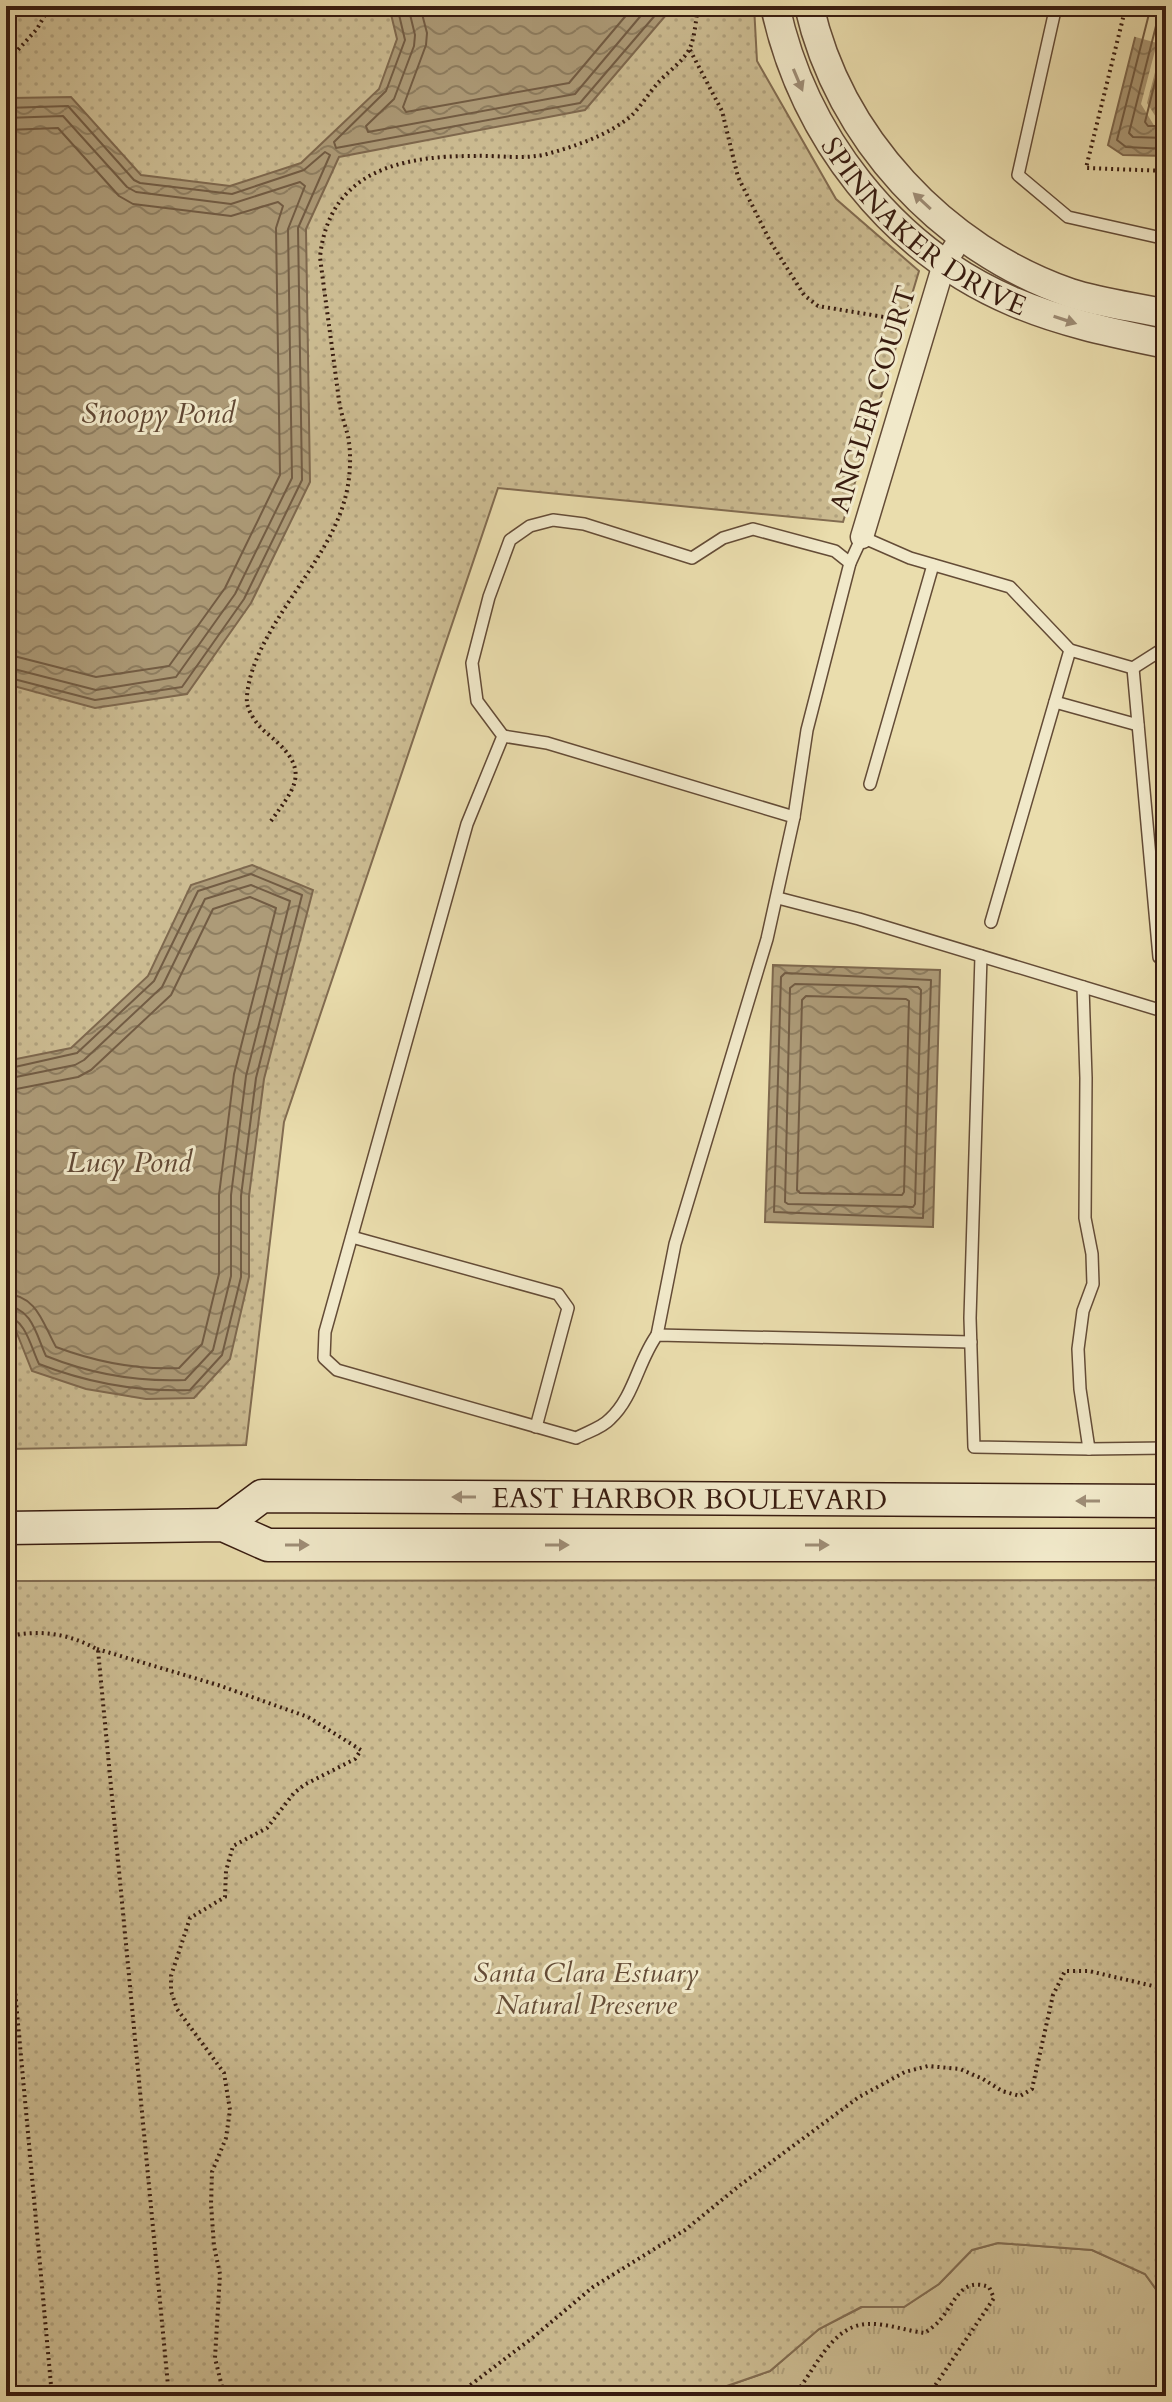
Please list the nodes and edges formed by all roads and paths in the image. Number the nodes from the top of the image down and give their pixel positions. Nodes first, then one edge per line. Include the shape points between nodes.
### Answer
1 (50, 6) edge
2 (698, 6) edge
3 (775, 6) edge
4 (809, 6) edge
5 (1056, 6) edge
6 (1126, 6) edge
7 (690, 50) junction
8 (6, 63) edge
9 (1166, 171) edge
10 (962, 236) junction
11 (1166, 239) edge
12 (944, 264) junction
13 (1166, 314) edge
14 (926, 325) junction
15 (1166, 344) edge
16 (862, 537) junction
17 (850, 563) junction
18 (933, 565) junction
19 (1166, 647) edge
20 (1070, 650) junction
21 (1133, 668) junction
22 (1055, 702) junction
23 (1138, 725) junction
24 (503, 736) junction
25 (870, 784) dead end
26 (794, 817) junction
27 (271, 821) dead end
28 (778, 898) junction
29 (991, 922) dead end
30 (981, 956) junction
31 (1166, 959) edge
32 (1083, 987) junction
33 (1166, 1012) edge
34 (352, 1237) junction
35 (657, 1335) junction
36 (971, 1342) junction
37 (536, 1427) junction
38 (1166, 1448) edge
39 (1089, 1449) junction
40 (1166, 1501) edge
41 (223, 1525) junction
42 (6, 1528) edge
43 (1166, 1545) edge
44 (6, 1637) edge
45 (97, 1649) junction
46 (6, 1892) edge
47 (1166, 1989) edge
48 (52, 2396) edge
49 (169, 2396) edge
50 (222, 2396) edge
51 (456, 2396) edge
52 (793, 2396) edge
53 (928, 2396) edge

1 - 8 path
2 - 7 path
3 -> 12 street, SPINNAKER DRIVE via 804,96 847,167 870,199
10 -> 4 street, SPINNAKER DRIVE via 919,200 872,145 835,79
5 - 11 lane via 1018,175 1068,217
6 - 9 path via 1086,168
7 - 14 path via 722,111 738,177 804,295 818,306
7 - 27 path via 632,116 598,137 544,155 473,155 376,170 338,202 329,218 320,257 350,468 332,532 263,647 250,681 249,711 295,760 297,776
10 - 12 street, ANGLER COURT
10 - 13 street, SPINNAKER DRIVE via 1025,274 1072,293
12 - 14 street, ANGLER COURT
12 -> 15 street, SPINNAKER DRIVE via 1049,315
14 - 16 street, ANGLER COURT
16 - 17 lane
16 - 18 lane
17 - 24 lane via 835,551 753,529 723,538 692,558 584,524 553,520 530,526 510,540 472,663 477,701
17 - 26 lane via 807,730
18 - 20 lane via 1010,587
18 - 25 lane
19 - 21 lane
20 - 21 lane
20 - 22 lane
21 - 23 lane
22 - 23 lane
22 - 29 lane
23 - 31 lane via 1159,957
24 - 26 lane via 547,743
24 - 34 lane via 467,824
26 - 28 lane
28 - 30 lane
28 - 35 lane via 675,1244
30 - 32 lane
30 - 36 lane
32 - 33 lane
32 - 39 lane via 1085,1218 1093,1284 1078,1349
34 - 37 lane via 325,1332 324,1358 337,1370
34 - 37 lane via 558,1294 568,1308
35 - 36 lane
35 - 37 lane via 625,1401 609,1421 576,1438
36 - 39 lane via 974,1447
38 - 39 lane
40 -> 41 main road, EAST HARBOR BOULEVARD via 262,1496
41 - 42 main road, EAST HARBOR BOULEVARD
41 -> 43 main road, EAST HARBOR BOULEVARD via 268,1545
44 - 45 path via 56,1634
45 - 49 path
45 - 50 path via 308,1717 361,1750 355,1759 304,1785 267,1828 233,1846 225,1897 190,1918 171,1976 177,2009 224,2073 230,2110 212,2172 211,2204 220,2274 215,2358
46 - 48 path
47 - 51 path via 1089,1971 1065,1971 1053,1995 1032,2089 1020,2096 1002,2091 960,2069 928,2066 905,2072 848,2105 685,2230 593,2287
52 - 53 path via 822,2354 847,2330 868,2324 925,2333 966,2286 989,2287 994,2298

